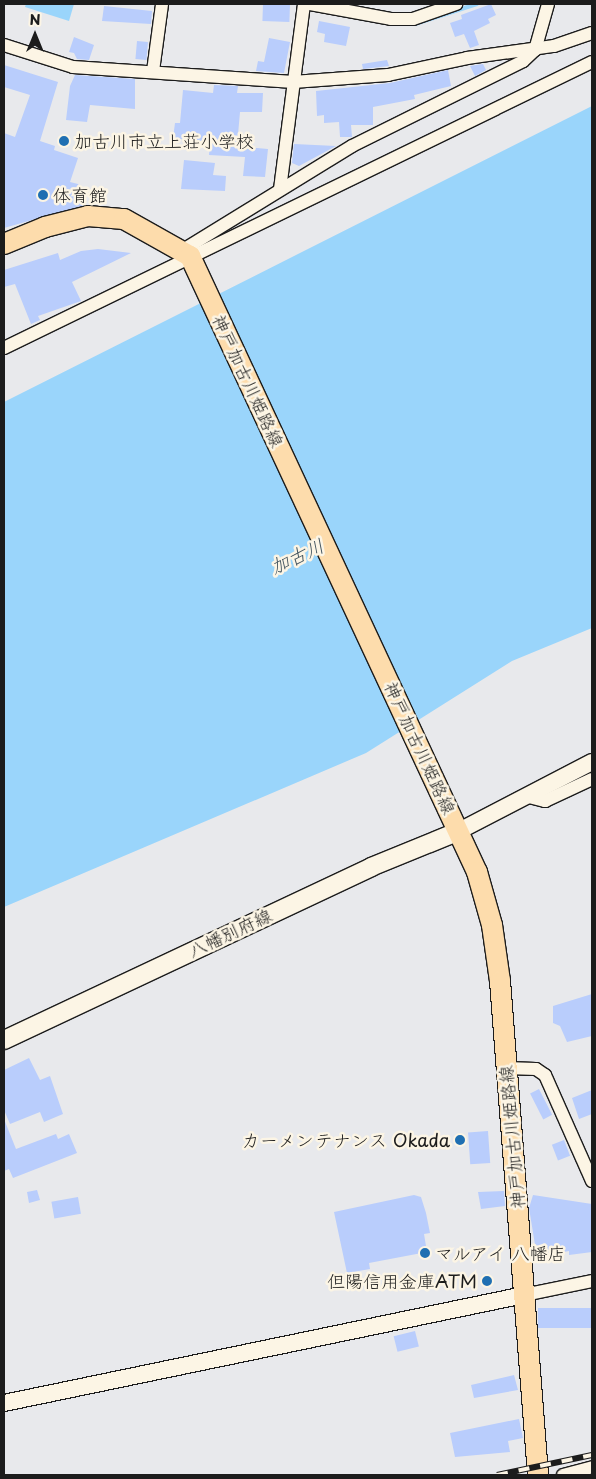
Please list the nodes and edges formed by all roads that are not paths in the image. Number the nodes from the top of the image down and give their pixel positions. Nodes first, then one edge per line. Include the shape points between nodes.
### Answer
1 (162, 4) edge
2 (304, 4) edge
3 (310, 4) edge
4 (456, 4) edge
5 (548, 4) edge
6 (592, 33) edge
7 (4, 45) edge
8 (535, 50) junction
9 (592, 62) edge
10 (153, 71) junction
11 (293, 82) junction
12 (280, 188) junction
13 (4, 244) edge
14 (190, 259) junction
15 (4, 348) edge
16 (592, 762) edge
17 (592, 779) edge
18 (525, 796) junction
19 (459, 831) junction
20 (4, 1040) edge
21 (506, 1068) junction
22 (592, 1181) edge
23 (592, 1281) edge
24 (524, 1295) junction
25 (4, 1403) edge
26 (592, 1467) edge
27 (538, 1475) edge
28 (563, 1475) edge

1 - 10 street
2 - 11 street
3 - 4 street via 391,18 413,18
5 - 8 street
6 - 8 street
7 - 10 street via 74,67
8 - 11 street via 467,58 388,75
8 - 12 street via 523,61 352,146
9 - 14 street
10 - 11 street
11 - 12 street
12 - 14 street
13 - 14 main road via 45,227 88,216 124,219
14 - 15 street
14 - 19 main road, 神戸加古川姫路線
16 - 18 street
17 - 18 street via 545,801
18 - 19 street
19 - 20 main road, 八幡別府線 via 371,867
19 - 21 main road, 神戸加古川姫路線 via 477,872 492,925
21 - 22 street via 536,1069 545,1075
21 - 24 main road, 神戸加古川姫路線
23 - 24 street
24 - 25 street
24 - 27 main road, 神戸加古川姫路線
26 - 28 street

